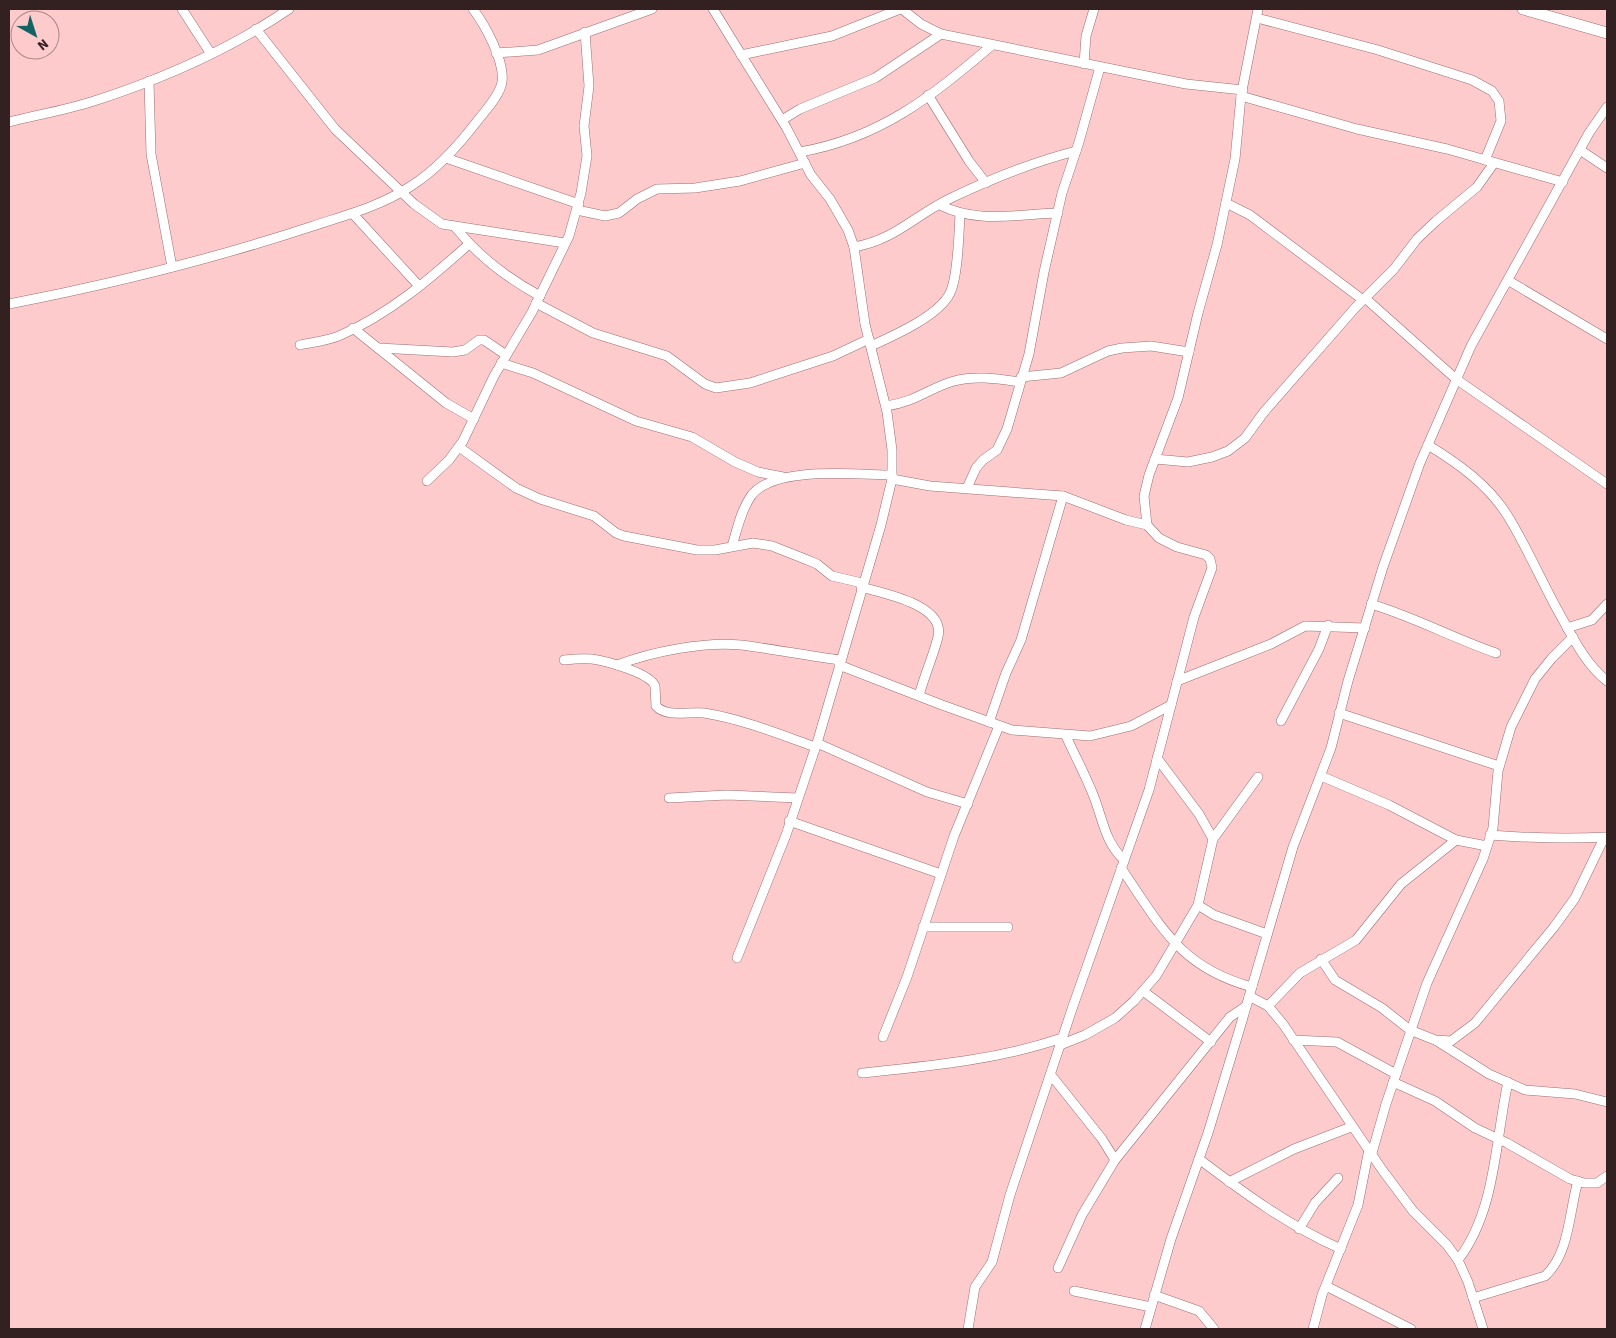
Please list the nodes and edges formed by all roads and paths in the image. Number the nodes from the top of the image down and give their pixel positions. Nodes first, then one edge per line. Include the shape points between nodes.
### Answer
1 (182, 9) edge
2 (289, 9) edge
3 (473, 9) edge
4 (652, 9) edge
5 (713, 9) edge
6 (901, 9) edge
7 (1094, 9) edge
8 (1523, 9) edge
9 (1257, 13) edge
10 (1552, 13) edge
11 (256, 29) junction
12 (585, 32) junction
13 (1607, 32) edge
14 (941, 34) junction
15 (991, 46) junction
16 (496, 53) junction
17 (211, 54) junction
18 (741, 55) junction
19 (1084, 64) junction
20 (1100, 67) junction
21 (149, 82) junction
22 (1242, 93) junction
23 (928, 96) junction
24 (1607, 107) edge
25 (782, 120) junction
26 (9, 122) edge
27 (1580, 150) junction
28 (1076, 151) junction
29 (800, 152) junction
30 (446, 158) junction
31 (1485, 160) junction
32 (1494, 163) junction
33 (805, 164) junction
34 (1607, 168) edge
35 (1563, 182) junction
36 (986, 183) junction
37 (402, 191) junction
38 (1226, 203) junction
39 (940, 204) junction
40 (578, 207) junction
41 (960, 213) junction
42 (1058, 213) junction
43 (353, 214) junction
44 (456, 228) junction
45 (565, 243) junction
46 (469, 244) junction
47 (854, 247) junction
48 (172, 267) junction
49 (1509, 281) junction
50 (419, 286) junction
51 (538, 299) junction
52 (1364, 299) junction
53 (9, 304) edge
54 (353, 328) junction
55 (1607, 339) edge
56 (870, 343) junction
57 (300, 345) dead end
58 (378, 348) junction
59 (1190, 352) junction
60 (506, 355) junction
61 (501, 363) junction
62 (1456, 379) junction
63 (1021, 380) junction
64 (886, 406) junction
65 (474, 419) junction
66 (1428, 445) junction
67 (459, 447) junction
68 (1155, 459) junction
69 (783, 477) junction
70 (892, 477) junction
71 (428, 480) dead end
72 (1606, 482) edge
73 (967, 488) junction
74 (1063, 496) junction
75 (1147, 525) junction
76 (732, 546) junction
77 (862, 585) junction
78 (1372, 604) junction
79 (1607, 604) edge
80 (1328, 625) junction
81 (1365, 628) junction
82 (1567, 628) junction
83 (1573, 637) junction
84 (1496, 653) dead end
85 (564, 660) dead end
86 (840, 662) junction
87 (617, 665) junction
88 (1177, 681) junction
89 (1607, 681) edge
90 (919, 696) junction
91 (1171, 705) junction
92 (1340, 713) junction
93 (1280, 720) dead end
94 (989, 722) junction
95 (999, 726) junction
96 (1066, 736) junction
97 (816, 745) junction
98 (1157, 758) junction
99 (1499, 766) junction
100 (1321, 776) junction
101 (1258, 777) dead end
102 (669, 798) dead end
103 (797, 798) junction
104 (968, 804) junction
105 (789, 821) junction
106 (1490, 835) junction
107 (1606, 837) edge
108 (1213, 839) junction
109 (1456, 840) junction
110 (1487, 846) junction
111 (1122, 864) junction
112 (941, 874) junction
113 (1198, 905) junction
114 (1008, 926) dead end
115 (923, 927) junction
116 (1267, 934) junction
117 (1175, 943) junction
118 (737, 958) dead end
119 (1321, 959) junction
120 (1252, 986) junction
121 (1143, 990) junction
122 (1248, 996) junction
123 (1268, 1006) junction
124 (1245, 1007) junction
125 (1410, 1030) junction
126 (883, 1037) dead end
127 (1293, 1040) junction
128 (1435, 1040) junction
129 (1061, 1041) junction
130 (1211, 1042) junction
131 (862, 1073) dead end
132 (1051, 1075) junction
133 (1394, 1078) junction
134 (1508, 1082) junction
135 (1607, 1102) edge
136 (1351, 1127) junction
137 (1498, 1139) junction
138 (1371, 1151) junction
139 (1199, 1159) junction
140 (1115, 1160) junction
141 (1607, 1176) edge
142 (1338, 1178) dead end
143 (1578, 1181) junction
144 (1230, 1182) junction
145 (1299, 1229) junction
146 (1341, 1250) junction
147 (1458, 1260) junction
148 (1058, 1268) dead end
149 (1326, 1286) junction
150 (1074, 1291) dead end
151 (1154, 1295) junction
152 (1473, 1298) junction
153 (1150, 1307) junction
154 (968, 1329) edge
155 (1145, 1329) edge
156 (1214, 1329) edge
157 (1314, 1329) edge
158 (1411, 1329) edge
159 (1483, 1329) edge

1 - 17 street
2 - 11 street
3 - 16 street
4 - 12 street
5 - 18 street
6 - 14 street
6 - 18 street via 832,36
7 - 19 street via 1086,36
8 - 10 main road
9 - 22 street
9 - 31 street via 1472,80 1492,91 1499,101 1501,121
10 - 13 main road
11 - 17 street
11 - 37 street via 335,129
12 - 16 street via 538,50
12 - 40 street via 589,86 584,126 587,156
14 - 15 street
14 - 25 street via 875,78
15 - 19 street
15 - 23 street
16 - 30 street via 502,83 491,103
17 - 21 street
18 - 25 street
19 - 20 street
20 - 22 street
20 - 28 street
21 - 26 street via 92,102
21 - 48 street via 151,154
22 - 31 street via 1357,129
22 - 38 street via 1235,159
23 - 29 street via 889,123 863,135
23 - 36 street via 968,161
24 - 27 street
25 - 29 street
27 - 34 street
27 - 35 street
28 - 36 street
28 - 42 street
29 - 33 street
30 - 37 street
30 - 40 street
31 - 32 street
32 - 35 street
32 - 52 street via 1477,187 1436,221
33 - 40 street via 740,181 695,188 657,189 619,213 605,216
33 - 47 street via 844,221
35 - 49 street
36 - 39 street
37 - 43 street
37 - 44 street via 442,224
38 - 52 street via 1250,214
38 - 59 street
39 - 41 street
39 - 47 street via 891,236
40 - 45 street
41 - 42 street via 984,217
41 - 56 street via 954,282 947,299 923,318
42 - 63 street
43 - 48 street via 247,248
43 - 50 street
44 - 45 street
44 - 46 street
45 - 51 street
46 - 50 street
46 - 51 street
47 - 56 street
48 - 53 street
49 - 55 street
49 - 62 street via 1471,346
50 - 54 street via 387,310
51 - 56 street via 594,333 667,356 705,384 716,388 750,383
51 - 60 street
52 - 62 street
52 - 68 street via 1239,443 1212,457 1188,462
54 - 57 street via 339,336
54 - 58 street
56 - 64 street
58 - 60 street via 453,352 484,340
58 - 65 street via 446,403
59 - 63 street via 1151,346 1122,348 1108,351 1061,373
59 - 68 street via 1178,398
60 - 61 street
61 - 65 street
61 - 69 street via 533,373 636,421 692,437 758,472
62 - 66 street
62 - 72 street
63 - 64 street via 966,378 916,399
63 - 73 street via 1002,442 998,450 976,468
64 - 70 street
65 - 67 street
66 - 78 street
66 - 82 street via 1472,475 1498,502 1530,555
67 - 71 street
67 - 76 street via 516,488 594,516 616,533 697,550
68 - 75 street via 1144,496
69 - 70 street via 806,474
69 - 76 street via 758,489 752,496
70 - 73 street via 930,486
70 - 77 street
73 - 74 street
74 - 75 street
74 - 94 street via 1021,640
75 - 88 street via 1159,538 1177,547 1202,553 1211,563
76 - 77 street via 753,542 772,546 817,564 832,576
77 - 86 street
77 - 90 street via 921,606 934,617 939,627 938,636
78 - 81 street
78 - 84 street
79 - 82 street via 1592,620
80 - 81 street
80 - 88 street via 1305,626 1264,647
80 - 93 street via 1319,649
81 - 92 street
82 - 83 street
83 - 89 street via 1589,663
83 - 99 street via 1535,679 1511,727
85 - 87 street via 591,659
86 - 87 street via 724,645 673,650
86 - 90 street
86 - 97 street
87 - 97 street via 654,682 654,700 665,713 705,714 737,720
88 - 91 street
90 - 94 street
91 - 96 street via 1130,726 1090,736
91 - 98 street
92 - 99 street
92 - 100 street
94 - 95 street
95 - 96 street
95 - 104 street
96 - 111 street via 1094,797 1107,839
97 - 103 street
97 - 104 street via 927,792
98 - 108 street via 1199,814
98 - 111 street
99 - 106 street
100 - 109 street via 1389,805
100 - 116 street via 1293,847
101 - 108 street
102 - 103 street via 727,795
103 - 105 street
104 - 112 street
105 - 112 street
105 - 118 street via 786,836
106 - 107 street via 1565,839
106 - 110 street
107 - 128 street via 1576,898 1475,1022 1451,1041
108 - 113 street
109 - 110 street
109 - 119 street via 1401,884 1356,940
110 - 125 street
111 - 117 street
111 - 129 street
112 - 115 street
113 - 116 street via 1214,915
113 - 117 street
114 - 115 street
115 - 126 street via 898,1005
116 - 120 street
117 - 120 street via 1209,971 1227,980
117 - 121 street via 1156,976
119 - 123 street via 1300,973
119 - 125 street via 1335,980 1382,1008
120 - 122 street
121 - 129 street via 1115,1018 1085,1035
121 - 130 street
122 - 123 street
122 - 124 street
123 - 127 street
124 - 130 street via 1230,1017
124 - 139 street
125 - 128 street
125 - 133 street
127 - 133 street via 1337,1042
127 - 136 street
128 - 134 street via 1488,1074
129 - 131 street via 978,1060
129 - 132 street
130 - 140 street
132 - 140 street
132 - 154 street via 1010,1195 992,1262 975,1287
133 - 137 street
133 - 138 street
134 - 135 street via 1525,1090 1575,1094
134 - 137 street
136 - 138 street
136 - 144 street via 1294,1149
137 - 143 street
137 - 147 street via 1480,1220 1472,1242
138 - 146 street via 1358,1205
138 - 147 street via 1413,1211
139 - 144 street
139 - 151 street
140 - 148 street via 1082,1215
141 - 143 street via 1597,1183
142 - 145 street via 1314,1203
143 - 152 street via 1554,1268 1545,1276
144 - 145 street
145 - 146 street
146 - 149 street
147 - 152 street
149 - 157 street
149 - 158 street
150 - 153 street
151 - 153 street
151 - 156 street via 1199,1312
152 - 159 street
153 - 155 street

